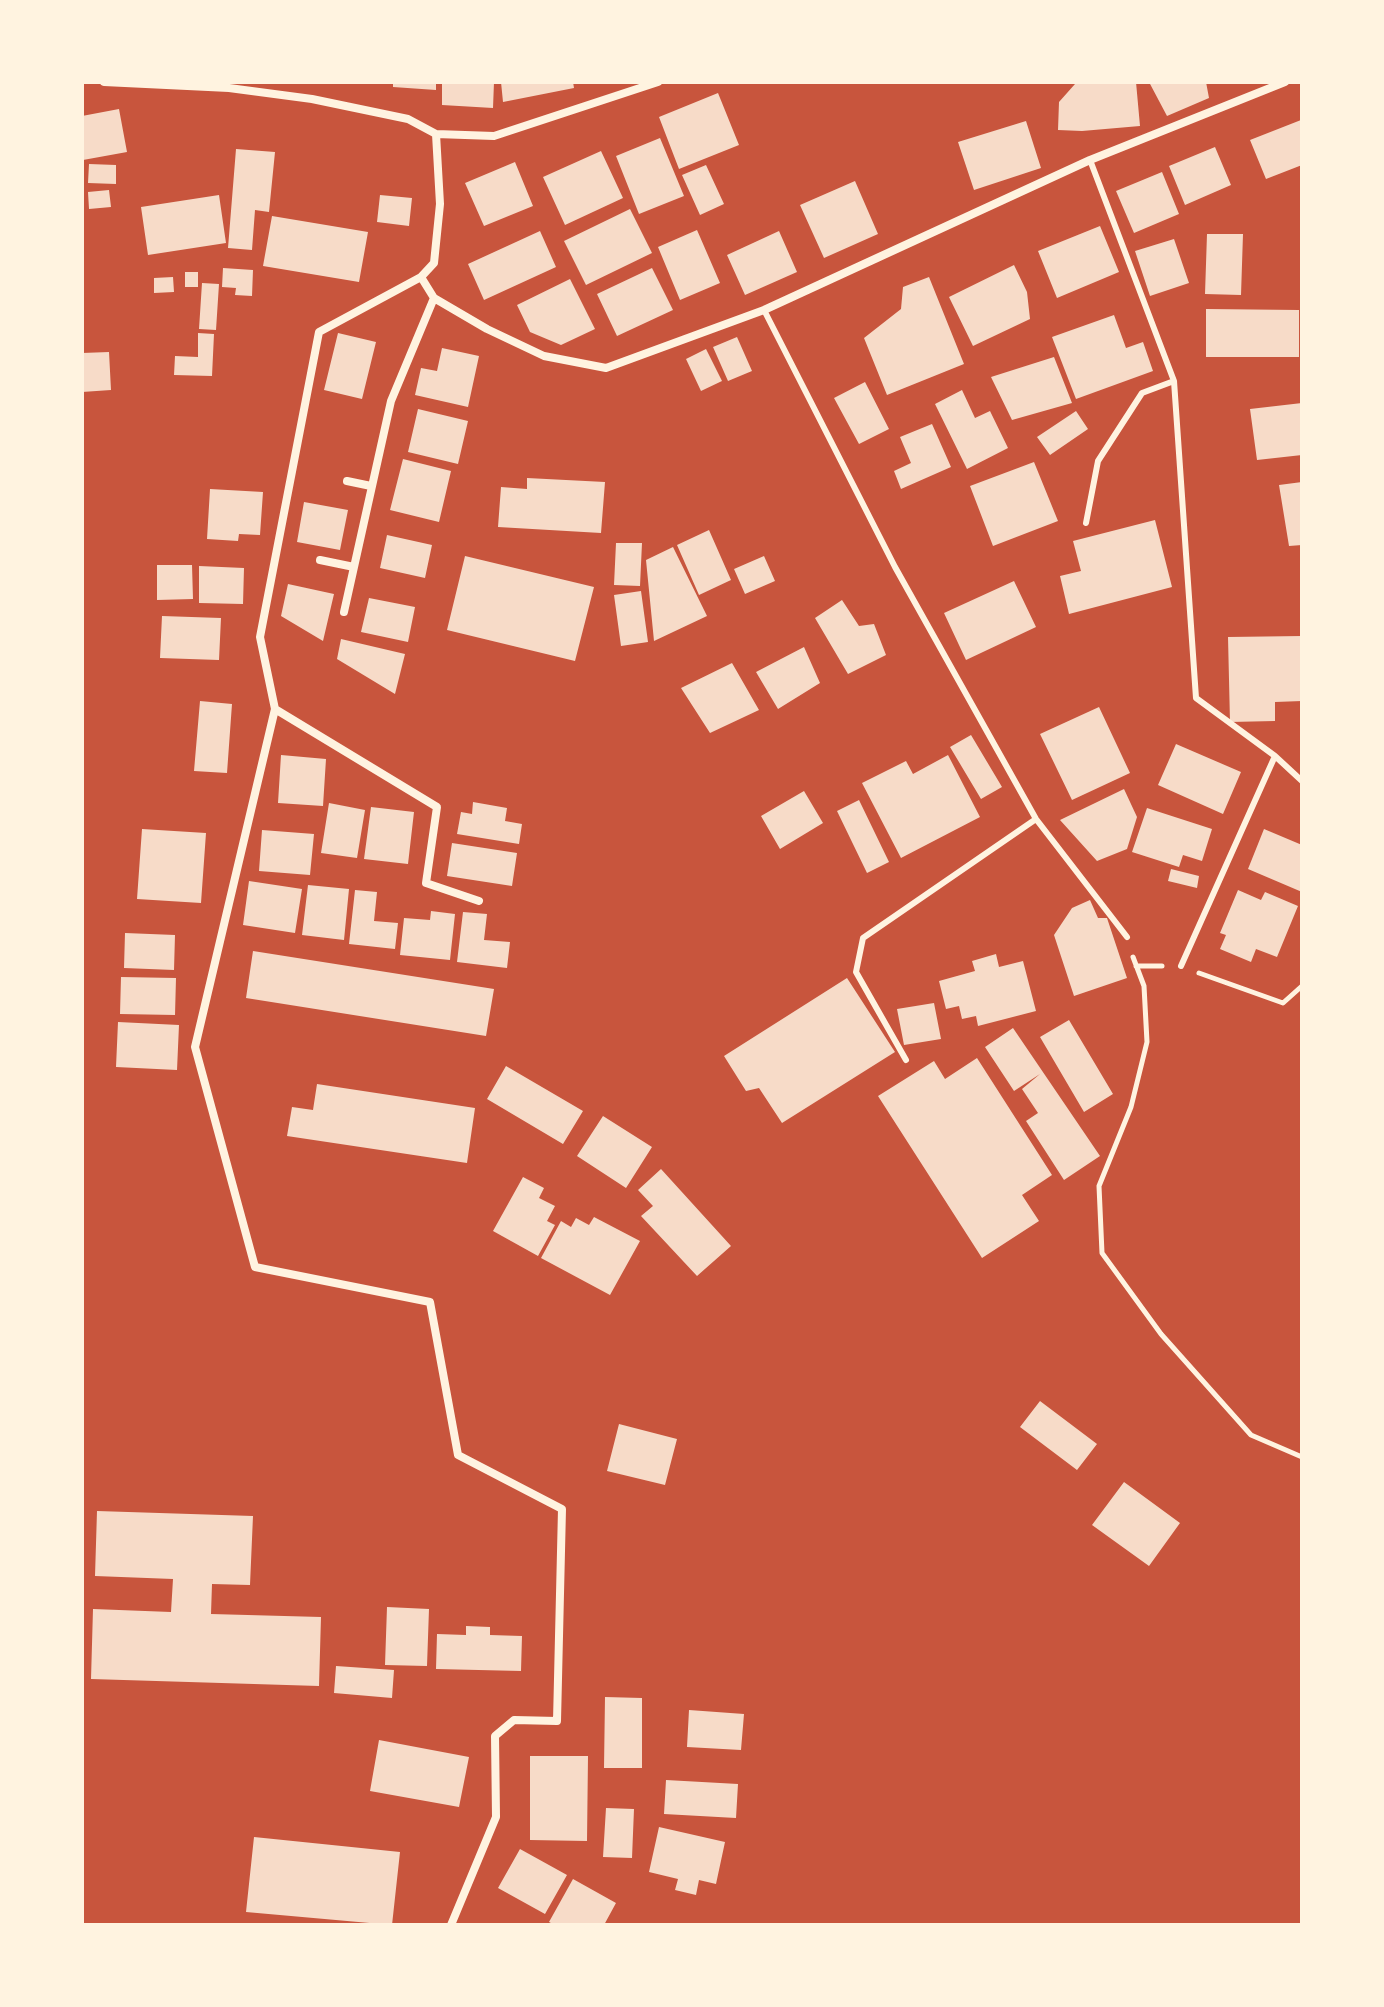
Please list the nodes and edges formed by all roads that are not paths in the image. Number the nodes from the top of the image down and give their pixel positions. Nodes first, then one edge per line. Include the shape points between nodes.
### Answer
1 (104, 82) edge
2 (658, 82) edge
3 (1285, 82) edge
4 (436, 134) junction
5 (1090, 160) junction
6 (421, 277) junction
7 (434, 298) junction
8 (764, 310) junction
9 (1174, 381) junction
10 (347, 481) dead end
11 (371, 486) junction
12 (1086, 523) dead end
13 (320, 560) dead end
14 (354, 567) junction
15 (344, 612) dead end
16 (275, 709) junction
17 (1275, 756) junction
18 (1302, 781) edge
19 (1036, 819) junction
20 (479, 901) dead end
21 (1127, 937) road end
22 (1181, 966) road end
23 (906, 1060) dead end
24 (451, 1925) edge

1 - 4 street via 229,88 312,99 408,119
2 - 4 street via 494,136
3 - 5 street
4 - 6 street via 440,204 434,263
5 - 8 street
5 - 9 lane
6 - 7 street
6 - 16 street via 319,332 260,637
7 - 8 street via 544,356 606,368
7 - 11 street via 391,401
8 - 19 lane via 895,567
9 - 12 lane via 1142,393 1098,461
9 - 17 lane via 1196,698
10 - 11 street
11 - 14 street
13 - 14 street
14 - 15 street
16 - 20 street via 437,807 426,883
16 - 24 street via 195,1047 255,1267 430,1302 458,1455 562,1509 557,1721 514,1720 495,1736 496,1817
17 - 18 lane
17 - 22 lane
19 - 21 lane
19 - 23 lane via 863,938 856,972

